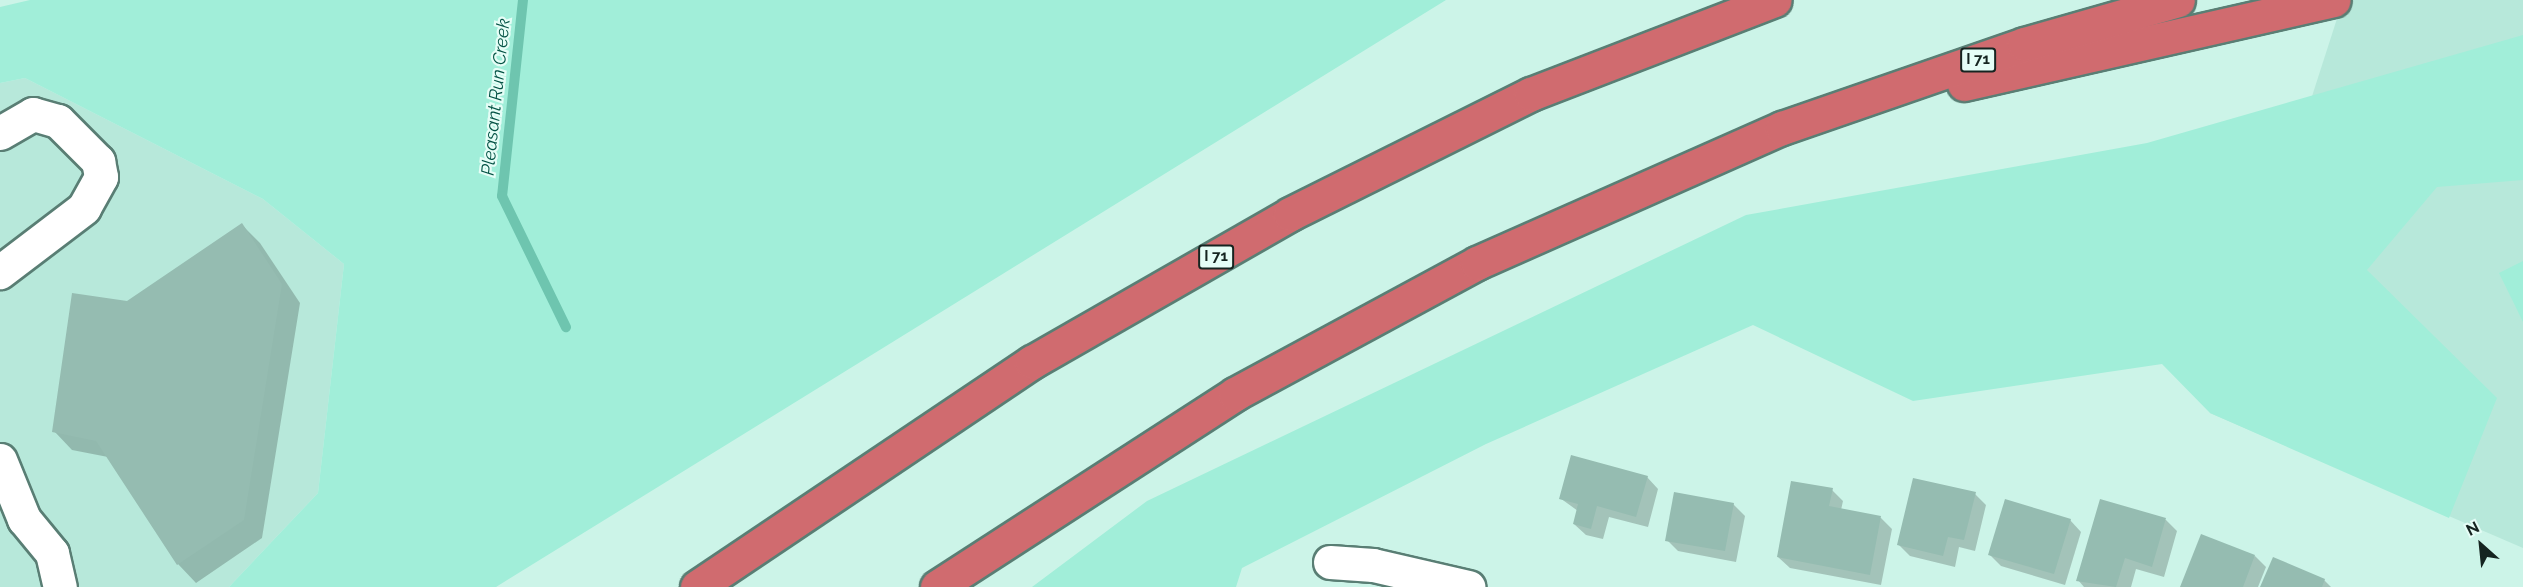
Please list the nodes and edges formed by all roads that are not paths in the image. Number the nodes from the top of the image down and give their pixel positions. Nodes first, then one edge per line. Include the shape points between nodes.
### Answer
1 (1775, 0) edge
2 (2178, 0) edge
3 (2334, 0) edge
4 (1782, 128) junction
5 (0, 134) edge
6 (0, 272) edge
7 (0, 460) edge
8 (1330, 562) dead end
9 (60, 587) edge
10 (697, 587) edge
11 (937, 587) edge
12 (1468, 587) edge

1 - 10 highway, I 71 via 1531,94 1290,214 1032,362
2 - 4 highway, I 71 via 2025,44
3 - 4 highway
4 - 11 highway, I 71 via 1477,263 1235,394
5 - 6 street via 33,114 58,121 98,161 101,177 84,208
7 - 9 street via 24,519 52,553
8 - 12 street via 1373,565

